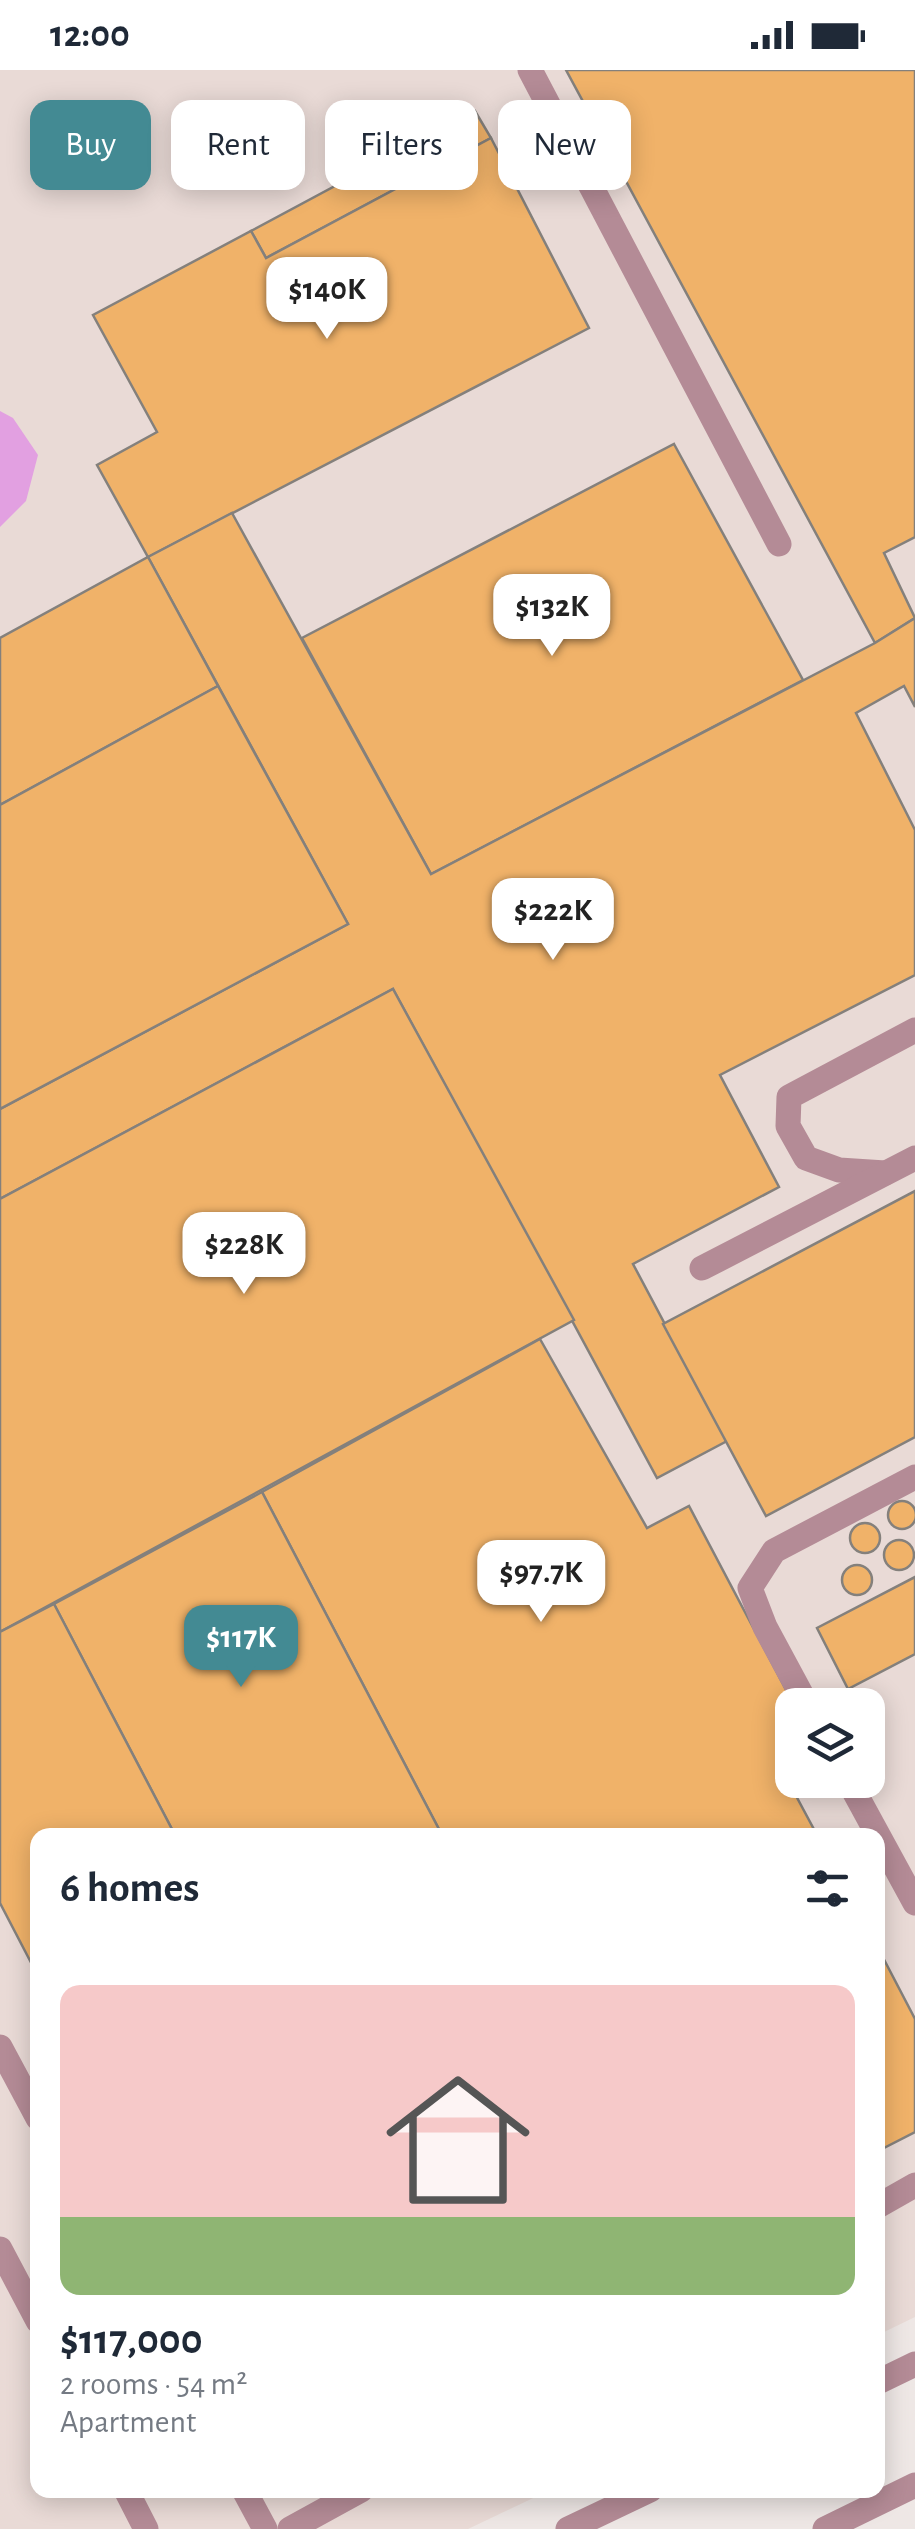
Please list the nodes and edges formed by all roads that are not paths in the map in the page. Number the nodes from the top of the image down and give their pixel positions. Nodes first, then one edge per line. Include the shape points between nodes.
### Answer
1 (530, 70) edge
2 (779, 544) dead end
3 (915, 1030) edge
4 (915, 1158) edge
5 (886, 1173) junction
6 (702, 1268) dead end
7 (915, 1477) edge
8 (798, 1688) edge
9 (858, 1798) edge
10 (874, 1828) edge
11 (885, 1848) edge
12 (915, 1903) edge
13 (0, 2047) edge
14 (30, 2103) edge
15 (915, 2185) edge
16 (885, 2202) edge
17 (0, 2249) edge
18 (30, 2306) edge
19 (915, 2364) edge
20 (885, 2379) edge
21 (915, 2485) edge
22 (130, 2498) edge
23 (346, 2498) edge
24 (633, 2498) edge
25 (146, 2529) edge
26 (290, 2529) edge
27 (568, 2529) edge
28 (825, 2529) edge

1 - 2 lane
3 - 5 lane via 789,1097 788,1126 806,1158 839,1170
4 - 5 lane
5 - 6 lane
7 - 8 lane via 774,1550 750,1588
9 - 10 lane
11 - 12 lane
13 - 14 lane
15 - 16 lane
17 - 18 lane
19 - 20 lane
21 - 28 lane
22 - 25 lane
23 - 26 lane
24 - 27 lane

